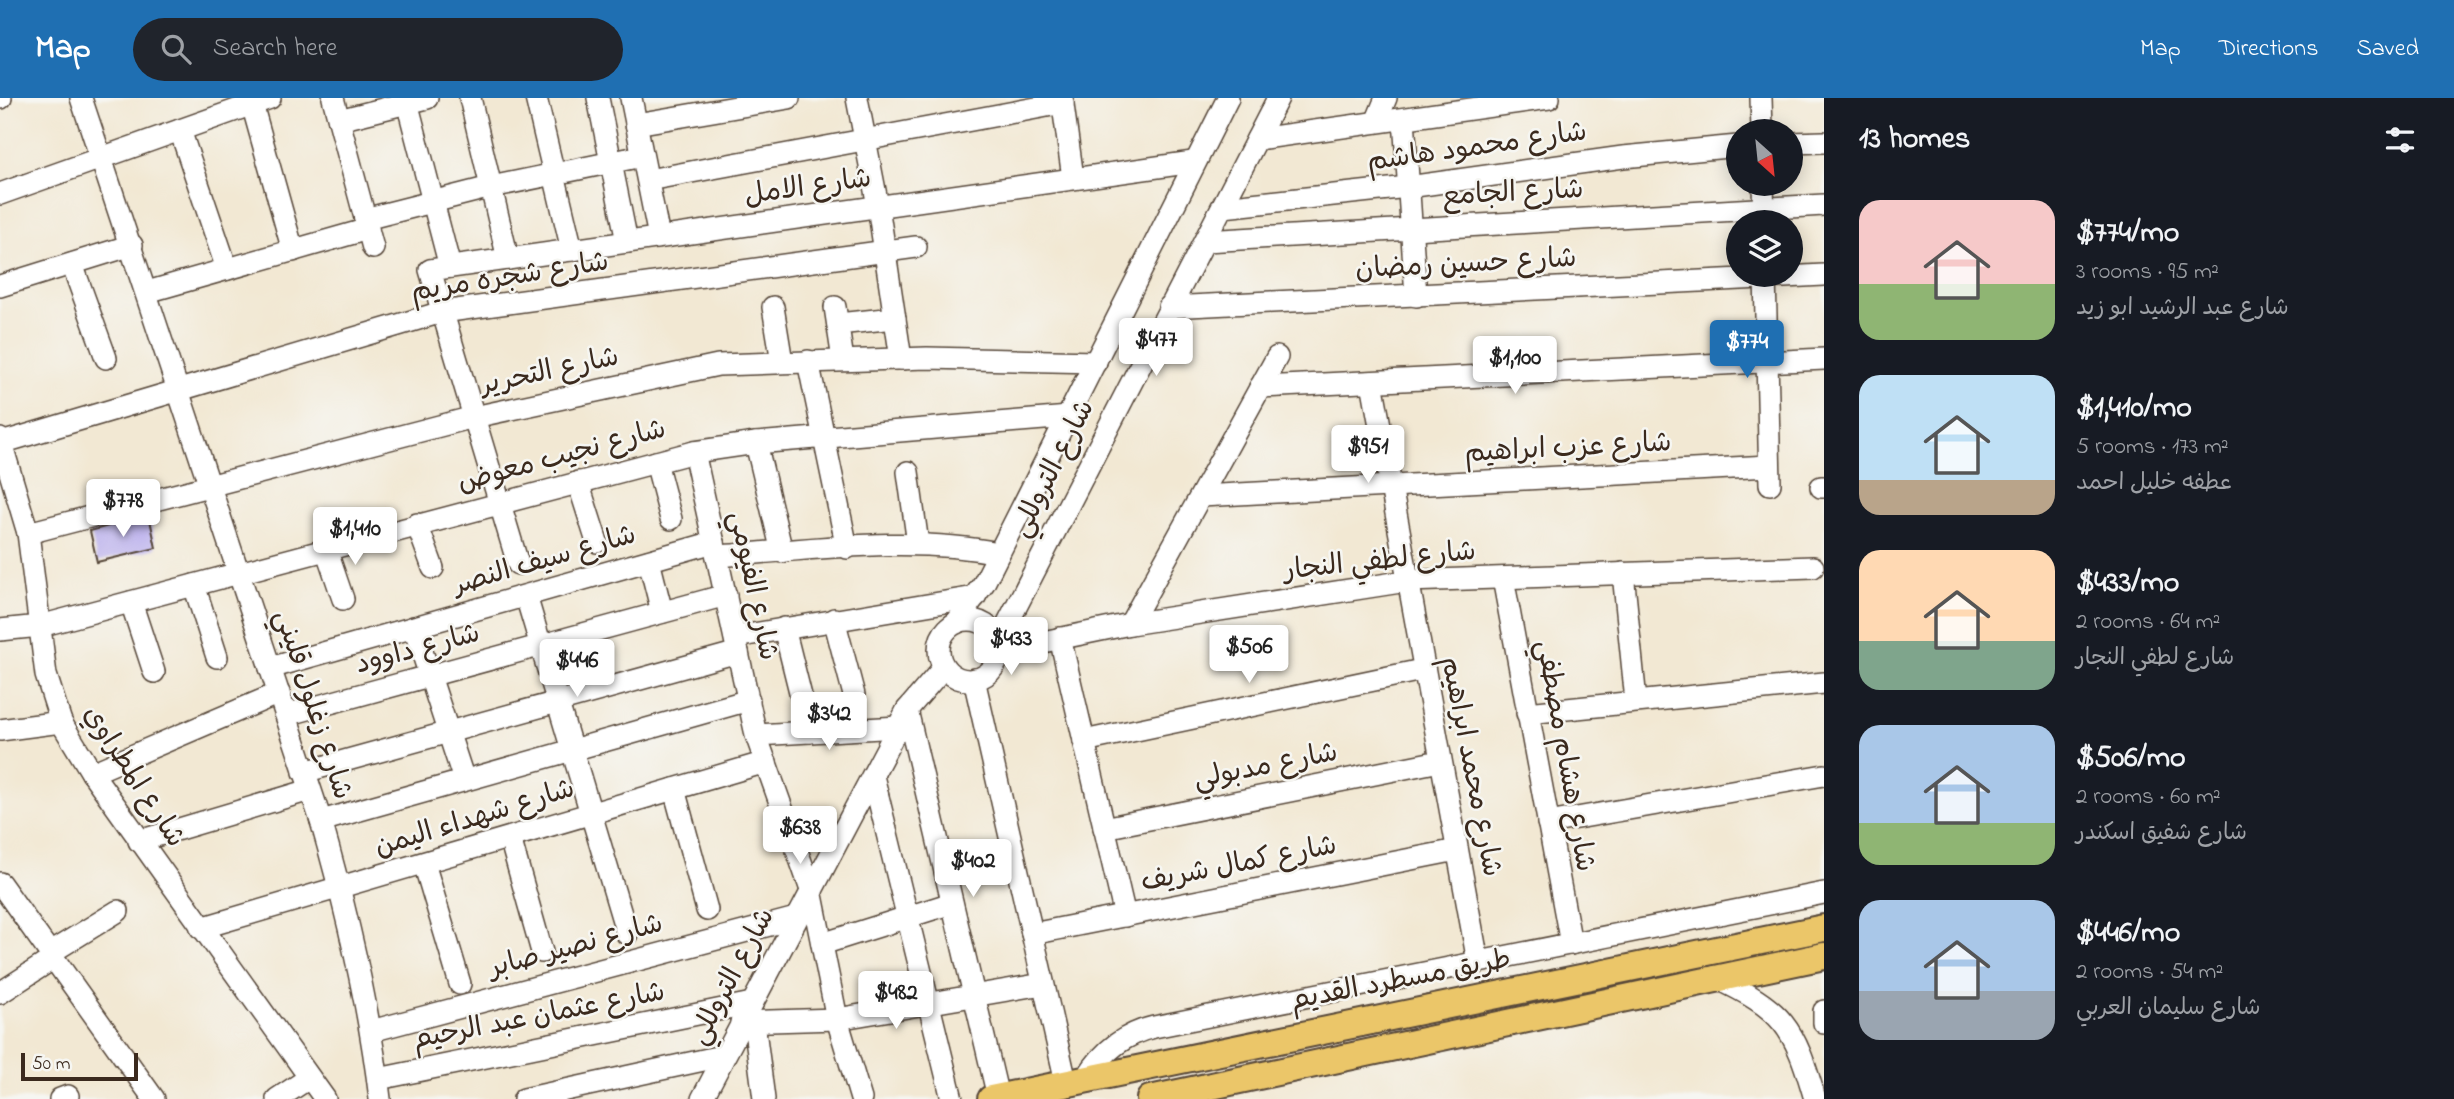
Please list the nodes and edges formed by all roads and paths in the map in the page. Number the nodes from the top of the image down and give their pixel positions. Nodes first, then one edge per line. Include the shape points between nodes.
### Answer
1 (81, 98) edge
2 (333, 98) edge
3 (470, 98) edge
4 (536, 98) edge
5 (598, 98) edge
6 (631, 98) edge
7 (789, 98) edge
8 (857, 98) edge
9 (1228, 98) edge
10 (1278, 98) edge
11 (1386, 98) edge
12 (1549, 98) edge
13 (1761, 98) edge
14 (413, 100) edge
15 (1063, 100) edge
16 (1525, 100) edge
17 (261, 101) edge
18 (1461, 105) edge
19 (1404, 119) junction
20 (1762, 119) edge
21 (339, 120) junction
22 (1376, 122) junction
23 (636, 124) junction
24 (180, 130) junction
25 (1257, 138) junction
26 (865, 139) junction
27 (1824, 142) edge
28 (1803, 143) edge
29 (1726, 147) edge
30 (642, 156) junction
31 (103, 157) junction
32 (611, 162) junction
33 (1194, 162) junction
34 (554, 173) junction
35 (1073, 178) junction
36 (648, 180) junction
37 (491, 187) junction
38 (1408, 187) junction
39 (0, 194) edge
40 (432, 201) junction
41 (1824, 205) edge
42 (878, 206) junction
43 (1223, 207) junction
44 (1794, 210) edge
45 (1726, 217) edge
46 (1412, 229) junction
47 (368, 232) junction
48 (659, 237) junction
49 (1205, 241) junction
50 (626, 242) junction
51 (132, 245) junction
52 (916, 247) dead end
53 (293, 250) junction
54 (572, 250) junction
55 (886, 253) junction
56 (509, 259) junction
57 (72, 264) junction
58 (227, 269) junction
59 (440, 269) junction
60 (1803, 275) edge
61 (1824, 275) edge
62 (1726, 278) edge
63 (0, 286) edge
64 (1765, 287) edge
65 (147, 292) junction
66 (1416, 296) junction
67 (774, 307) dead end
68 (1169, 307) junction
69 (442, 312) junction
70 (895, 318) junction
71 (1277, 357) dead end
72 (106, 358) dead end
73 (901, 359) junction
74 (1824, 359) edge
75 (843, 360) junction
76 (808, 361) junction
77 (1767, 361) junction
78 (782, 362) junction
79 (1096, 362) junction
80 (1372, 382) junction
81 (1260, 387) junction
82 (180, 391) junction
83 (474, 417) junction
84 (1069, 417) junction
85 (825, 437) junction
86 (1, 441) edge
87 (756, 443) junction
88 (694, 452) junction
89 (656, 462) junction
90 (908, 472) dead end
91 (578, 482) junction
92 (211, 486) junction
93 (1390, 486) junction
94 (1201, 496) junction
95 (499, 502) junction
96 (671, 519) dead end
97 (417, 524) junction
98 (29, 533) junction
99 (597, 542) dead end
100 (918, 544) junction
101 (847, 548) junction
102 (326, 549) junction
103 (716, 549) junction
104 (782, 552) junction
105 (999, 553) junction
106 (649, 561) junction
107 (518, 564) dead end
108 (1813, 567) dead end
109 (433, 568) dead end
110 (239, 572) junction
111 (1623, 573) junction
112 (1503, 578) junction
113 (1407, 581) junction
114 (194, 585) junction
115 (726, 595) junction
116 (526, 596) junction
117 (975, 597) junction
118 (344, 599) dead end
119 (131, 602) junction
120 (662, 612) junction
121 (834, 619) junction
122 (956, 622) junction
123 (1130, 624) junction
124 (40, 626) junction
125 (414, 627) junction
126 (784, 628) junction
127 (0, 630) edge
128 (1060, 638) junction
129 (736, 644) junction
130 (540, 646) junction
131 (998, 647) junction
132 (216, 657) dead end
133 (944, 667) junction
134 (271, 668) junction
135 (1422, 670) junction
136 (154, 672) dead end
137 (429, 676) junction
138 (974, 679) junction
139 (1824, 683) edge
140 (279, 693) junction
141 (854, 695) dead end
142 (749, 699) junction
143 (1636, 701) junction
144 (556, 702) junction
145 (1527, 713) junction
146 (286, 715) junction
147 (903, 718) junction
148 (61, 722) junction
149 (0, 730) edge
150 (448, 732) junction
151 (810, 733) junction
152 (756, 735) junction
153 (1084, 741) junction
154 (570, 750) junction
155 (1440, 761) junction
156 (766, 762) junction
157 (92, 773) junction
158 (1824, 775) edge
159 (873, 776) junction
160 (464, 780) junction
161 (307, 781) junction
162 (674, 789) junction
163 (589, 815) junction
164 (321, 821) junction
165 (1548, 823) junction
166 (1104, 828) junction
167 (510, 838) junction
168 (139, 841) junction
169 (1457, 850) junction
170 (424, 863) junction
171 (0, 883) edge
172 (341, 888) junction
173 (811, 890) junction
174 (1824, 893) edge
175 (952, 903) junction
176 (707, 910) dead end
177 (118, 911) dead end
178 (1125, 916) junction
179 (906, 917) junction
180 (796, 918) junction
181 (201, 928) junction
182 (1824, 928) edge
183 (626, 934) dead end
184 (1032, 934) junction
185 (822, 944) junction
186 (1571, 944) junction
187 (542, 952) dead end
188 (52, 955) junction
189 (1824, 956) edge
190 (1478, 962) junction
191 (1714, 977) junction
192 (460, 984) dead end
193 (1043, 984) junction
194 (0, 993) edge
195 (974, 996) junction
196 (930, 1004) junction
197 (1824, 1011) edge
198 (749, 1015) junction
199 (837, 1019) junction
200 (1824, 1023) edge
201 (371, 1031) junction
202 (722, 1056) junction
203 (309, 1078) junction
204 (1077, 1079) junction
205 (379, 1089) edge
206 (995, 1098) edge
207 (154, 1099) edge
208 (277, 1099) edge
209 (325, 1099) edge
210 (524, 1099) edge
211 (702, 1099) edge
212 (764, 1099) edge
213 (862, 1099) edge
214 (952, 1099) edge
215 (1150, 1099) edge
216 (1815, 1099) edge

1 - 31 street, شارع زغلول قليني
2 - 21 street
3 - 37 street
4 - 34 street
5 - 32 street
6 - 23 street
7 - 23 street
8 - 26 street
9 - 33 street, شارع التروللي
10 - 25 street, شارع التروللي
11 - 22 street
12 - 16 street
13 - 20 street
14 - 21 street
14 - 40 street
15 - 26 street
15 - 35 street
16 - 18 street
17 - 24 street
17 - 53 street
18 - 19 street
19 - 22 street
19 - 38 street
21 - 47 street
22 - 25 street
23 - 30 street
24 - 31 street
24 - 58 street
25 - 43 street, شارع التروللي
26 - 36 street
26 - 42 street
27 - 28 street
29 - 38 street, شارع محمود هاشم
30 - 32 street
30 - 36 street
31 - 39 street
31 - 51 street, شارع زغلول قليني
32 - 34 street
32 - 50 street
33 - 35 street, شارع الامل
33 - 79 street, شارع التروللي
34 - 37 street
34 - 54 street
35 - 42 street, شارع الامل
36 - 48 street
37 - 40 street
37 - 56 street
38 - 43 street, شارع محمود هاشم
38 - 46 street
40 - 47 street
40 - 59 street
41 - 44 street, شارع الجامع
42 - 48 street, شارع الامل
42 - 55 street
43 - 49 street, شارع التروللي
45 - 46 street, شارع الجامع
46 - 49 street, شارع الجامع
46 - 66 street
47 - 53 street
48 - 50 street, شارع الامل
49 - 68 street, شارع التروللي
50 - 54 street, شارع الامل
51 - 57 street
51 - 65 street, شارع زغلول قليني
52 - 55 street, شارع شجره مريم
53 - 58 street
54 - 56 street, شارع الامل
55 - 69 street, شارع شجره مريم
55 - 70 street
56 - 59 street, شارع الامل
57 - 63 street
57 - 72 street
58 - 65 street
59 - 69 street
60 - 61 street, شارع حسين رمضان
62 - 66 street, شارع حسين رمضان
64 - 77 street
65 - 82 street, شارع زغلول قليني
66 - 68 street, شارع حسين رمضان
67 - 78 street
68 - 131 street, شارع التروللي via 1012,609
69 - 82 street, شارع شجره مريم
69 - 83 street
70 - 73 street
70 - 75 street via 836,316
71 - 81 street
73 - 75 street, شارع التحرير
73 - 79 street, شارع التحرير
74 - 77 street
75 - 76 street, شارع التحرير
76 - 78 street, شارع التحرير
76 - 85 street
77 - 80 street
77 - 93 street, شارع عزب ابراهيم via 1770,475
78 - 83 street, شارع التحرير via 718,365
79 - 84 street, شارع التروللي
80 - 81 street
80 - 93 street, شارع محمد ابراهيم
81 - 94 street
82 - 86 street, شارع شجره مريم
82 - 92 street, شارع زغلول قليني
83 - 92 street, شارع التحرير
83 - 95 street
84 - 85 street, شارع نجيب معوض
84 - 105 street, شارع التروللي
85 - 87 street, شارع نجيب معوض
85 - 101 street
86 - 98 street, شارع المطراوي
87 - 88 street, شارع نجيب معوض
87 - 104 street
88 - 89 street, شارع نجيب معوض
88 - 103 street, شارع الفيومي
89 - 91 street, شارع نجيب معوض
89 - 96 street
90 - 100 street
91 - 95 street, شارع نجيب معوض
91 - 99 street
92 - 98 street, شارع التحرير
92 - 110 street, شارع زغلول قليني
93 - 94 street, شارع عزب ابراهيم
93 - 113 street, شارع محمد ابراهيم
94 - 123 street
95 - 97 street, شارع نجيب معوض
95 - 107 street
97 - 102 street, شارع نجيب معوض
97 - 109 street
98 - 124 street, شارع المطراوي
100 - 101 street, شارع سيف النصر
100 - 105 street, شارع سيف النصر
101 - 104 street, شارع سيف النصر
102 - 110 street, شارع نجيب معوض
102 - 118 street
103 - 104 street, شارع سيف النصر
103 - 106 street, شارع سيف النصر
103 - 115 street, شارع الفيومي
105 - 117 street, شارع التروللي
106 - 116 street, شارع سيف النصر
106 - 120 street
108 - 111 street, شارع لطفي النجار
110 - 114 street, شارع نجيب معوض
110 - 134 street, شارع زغلول قليني
111 - 112 street, شارع لطفي النجار
111 - 143 street
112 - 113 street, شارع لطفي النجار
112 - 145 street, شارع هشام مصطفي
113 - 123 street, شارع لطفي النجار
113 - 135 street, شارع محمد ابراهيم
114 - 119 street, شارع نجيب معوض
114 - 132 street
115 - 120 street, شارع داوود
115 - 129 street, شارع الفيومي
116 - 125 street, شارع سيف النصر
116 - 130 street
117 - 121 street
117 - 122 street, شارع التروللي
119 - 124 street, شارع نجيب معوض
119 - 136 street
120 - 130 street, شارع داوود
121 - 126 street
121 - 141 street
122 - 131 street via 982,623 995,634
122 - 133 street via 940,642
123 - 128 street, شارع لطفي النجار
124 - 127 street, شارع نجيب معوض
124 - 148 street, شارع المطراوي via 46,675
125 - 134 street, شارع سيف النصر
125 - 137 street
126 - 129 street
126 - 151 street
128 - 131 street, شارع لطفي النجار
128 - 153 street
129 - 142 street, شارع الفيومي
129 - 144 street
130 - 137 street, شارع داوود
130 - 144 street
131 - 138 street via 991,670
133 - 138 street via 957,677
133 - 147 street, شارع التروللي
134 - 140 street, شارع زغلول قليني
135 - 153 street
135 - 155 street, شارع محمد ابراهيم
137 - 146 street, شارع داوود
137 - 150 street
138 - 184 street
139 - 143 street
140 - 146 street, شارع زغلول قليني
140 - 157 street
142 - 152 street, شارع الفيومي
142 - 154 street
143 - 145 street
144 - 150 street
144 - 154 street
145 - 165 street, شارع هشام مصطفي
146 - 161 street, شارع زغلول قليني
147 - 151 street
147 - 159 street, شارع التروللي
147 - 175 street
148 - 149 street
148 - 157 street, شارع المطراوي
150 - 160 street
150 - 161 street
151 - 152 street
152 - 156 street, شارع الفيومي
153 - 166 street
154 - 160 street
154 - 163 street
155 - 166 street, شارع مدبولي
155 - 169 street, شارع محمد ابراهيم
156 - 162 street, شارع شهداء اليمن
156 - 173 street, شارع الفيومي
157 - 168 street, شارع المطراوي
158 - 165 street
159 - 173 street, شارع التروللي
159 - 179 street
160 - 164 street
161 - 164 street, شارع زغلول قليني
161 - 168 street
162 - 163 street, شارع شهداء اليمن
162 - 176 street
163 - 167 street, شارع شهداء اليمن
163 - 183 street
164 - 172 street, شارع زغلول قليني
165 - 186 street, شارع هشام مصطفي
166 - 178 street
167 - 170 street, شارع شهداء اليمن
167 - 187 street
168 - 181 street, شارع المطراوي
169 - 178 street, شارع كمال شريف
169 - 190 street, شارع محمد ابراهيم
170 - 172 street, شارع شهداء اليمن
170 - 192 street
171 - 188 street
172 - 181 street, شارع شهداء اليمن
172 - 201 street, شارع زغلول قليني
173 - 180 street, شارع التروللي
173 - 185 street, شارع الفيومي
174 - 186 street
175 - 179 street
175 - 195 street
177 - 188 street
178 - 184 street, شارع كمال شريف
179 - 185 street
179 - 196 street
180 - 198 street, شارع التروللي
180 - 201 street, شارع نصير صابر
181 - 203 street, شارع المطراوي
182 - 204 main road, طريق مسطرد القديم
184 - 193 street
185 - 199 street, شارع الفيومي
186 - 190 street
188 - 194 street
188 - 207 street
189 - 191 main road
190 - 204 street via 1143,1030 1111,1047
191 - 215 main road
191 - 216 street via 1759,1000 1783,1021 1801,1048
193 - 195 street, شارع عثمان عبد الرحيم
193 - 204 street
195 - 196 street, شارع عثمان عبد الرحيم
195 - 206 street
196 - 199 street, شارع عثمان عبد الرحيم
196 - 214 street
197 - 200 street
198 - 199 street, شارع عثمان عبد الرحيم
198 - 202 street, شارع التروللي
198 - 205 street, شارع عثمان عبد الرحيم
198 - 212 street
199 - 213 street, شارع الفيومي
201 - 205 street, شارع زغلول قليني
202 - 210 street
202 - 211 street, شارع التروللي
203 - 208 street
203 - 209 street, شارع المطراوي
204 - 206 main road, طريق مسطرد القديم

